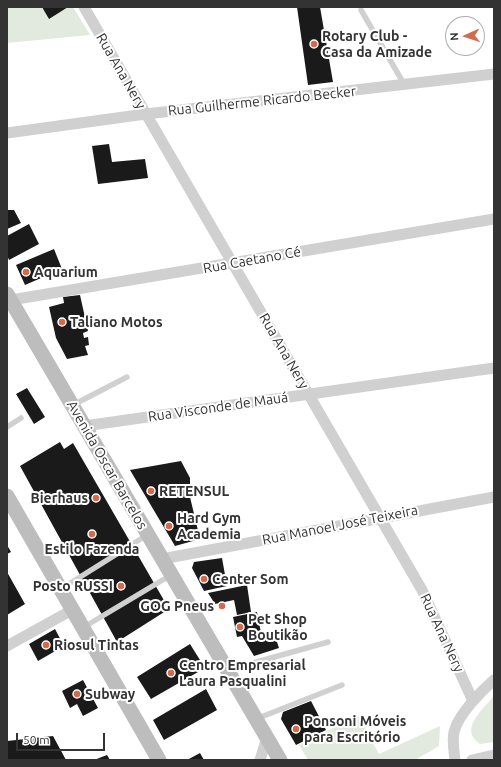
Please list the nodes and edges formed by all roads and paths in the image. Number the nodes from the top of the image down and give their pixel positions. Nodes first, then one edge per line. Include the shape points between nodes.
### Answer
1 (84, 7) edge
2 (360, 10) dead end
3 (494, 74) edge
4 (404, 85) junction
5 (146, 114) junction
6 (7, 134) edge
7 (494, 219) edge
8 (233, 263) junction
9 (9, 297) edge
10 (494, 368) edge
11 (127, 377) dead end
12 (309, 394) junction
13 (72, 405) junction
14 (21, 418) dead end
15 (84, 426) junction
16 (7, 427) edge
17 (7, 496) edge
18 (494, 497) edge
19 (381, 517) junction
20 (148, 535) junction
21 (162, 558) junction
22 (171, 575) junction
23 (60, 589) junction
24 (72, 610) junction
25 (83, 628) junction
26 (328, 642) dead end
27 (7, 646) edge
28 (227, 670) junction
29 (494, 680) edge
30 (342, 685) dead end
31 (473, 701) junction
32 (256, 719) junction
33 (267, 737) junction
34 (494, 755) edge
35 (159, 760) edge
36 (260, 760) edge
37 (280, 760) edge
38 (455, 760) edge
39 (472, 760) edge

1 - 5 street, Rua Ana Nery
2 - 4 lane
3 - 4 street, Rua Guilherme Ricardo Becker
4 - 5 street, Rua Guilherme Ricardo Becker
5 - 6 street, Rua Guilherme Ricardo Becker
5 - 8 street, Rua Ana Nery
7 - 8 street, Rua Caetano Cé
8 - 9 street, Rua Caetano Cé
8 - 12 street, Rua Ana Nery
9 - 13 main road, Avenida Oscar Barcelos
10 - 12 street, Rua Visconde de Mauá
11 - 13 lane
12 - 15 street, Rua Visconde de Mauá
12 - 19 street, Rua Ana Nery
13 - 15 main road, Avenida Oscar Barcelos
14 - 16 lane
15 - 20 main road, Avenida Oscar Barcelos
17 - 23 main road
18 - 19 street, Rua Manoel José Teixeira
19 - 21 street, Rua Manoel José Teixeira
19 - 31 street, Rua Ana Nery via 422,590
20 - 21 main road, Avenida Oscar Barcelos
20 - 23 lane
21 - 22 main road, Avenida Oscar Barcelos
22 - 25 lane
22 - 28 main road, Avenida Oscar Barcelos
23 - 24 main road
24 - 25 main road
24 - 27 street
25 - 35 main road
26 - 28 lane
28 - 32 main road, Avenida Oscar Barcelos
29 - 31 street
30 - 32 lane
31 - 38 street via 454,731
32 - 33 main road, Avenida Oscar Barcelos
33 - 36 street
33 - 37 main road, Avenida Oscar Barcelos
34 - 39 street

